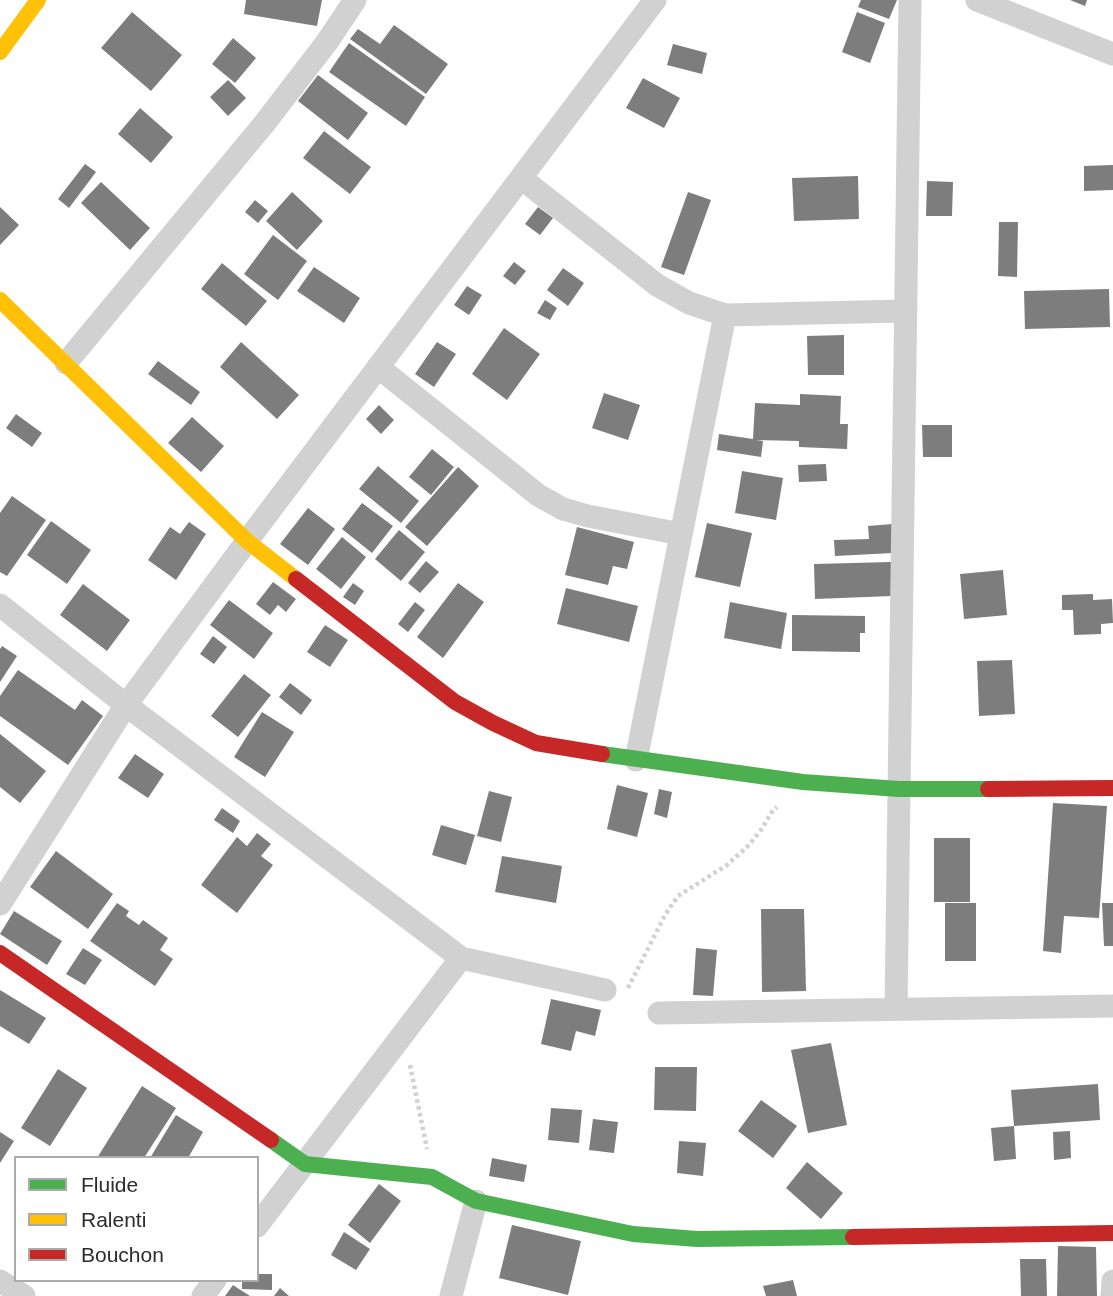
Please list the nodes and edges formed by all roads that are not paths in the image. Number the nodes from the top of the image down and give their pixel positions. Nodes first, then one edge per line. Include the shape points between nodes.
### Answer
1 (38, 0) edge
2 (355, 0) edge
3 (655, 0) edge
4 (910, 0) edge
5 (977, 0) edge
6 (0, 52) edge
7 (1113, 54) edge
8 (521, 178) junction
9 (0, 300) edge
10 (905, 311) junction
11 (725, 315) junction
12 (66, 363) junction
13 (378, 367) junction
14 (681, 534) junction
15 (247, 541) junction
16 (0, 605) edge
17 (126, 705) junction
18 (636, 760) junction
19 (1113, 788) edge
20 (899, 789) junction
21 (0, 904) edge
22 (0, 953) edge
23 (461, 958) junction
24 (605, 990) road end
25 (1113, 1006) edge
26 (896, 1009) junction
27 (659, 1013) dead end
28 (305, 1164) junction
29 (476, 1200) junction
30 (259, 1223) edge
31 (1113, 1233) edge
32 (0, 1281) edge
33 (1113, 1281) edge
34 (24, 1296) edge
35 (451, 1296) edge
36 (1112, 1296) edge

1 - 6 street
2 - 12 street via 264,124
3 - 8 street
4 - 10 street
5 - 7 street
8 - 11 street via 657,285 689,303
8 - 13 street
9 - 12 street
10 - 11 street
10 - 20 street
11 - 14 street
12 - 15 street
13 - 14 street via 538,495 588,516
13 - 15 street
14 - 18 street
15 - 17 street
15 - 18 street via 444,694 484,718 536,743
16 - 17 street
17 - 21 street
17 - 23 street
18 - 20 street via 803,782
19 - 20 street
20 - 26 street
22 - 28 street
23 - 24 street
23 - 28 street
25 - 26 street
26 - 27 street
28 - 29 street via 432,1177
28 - 30 street
29 - 31 street via 632,1234 697,1239
29 - 35 street
32 - 34 street
33 - 36 street

